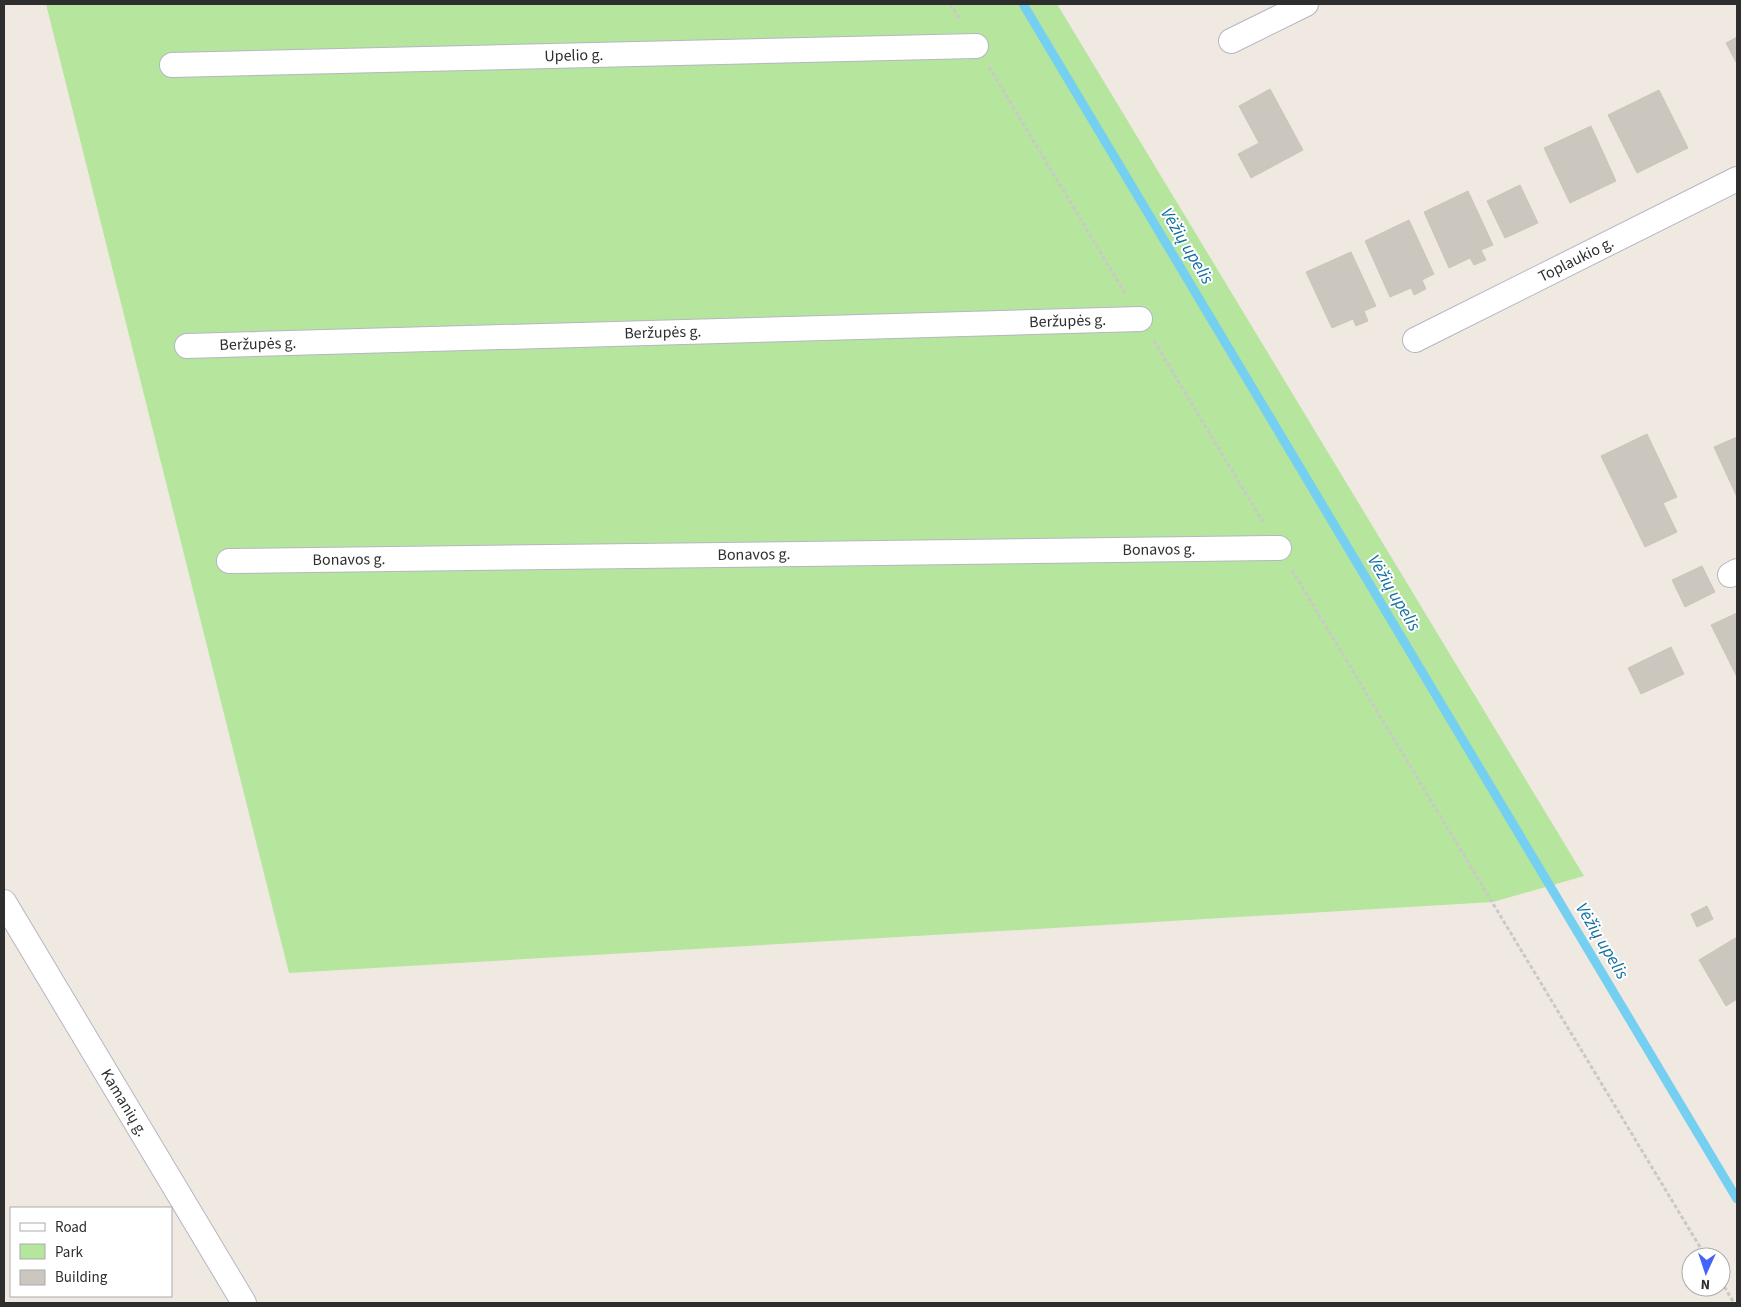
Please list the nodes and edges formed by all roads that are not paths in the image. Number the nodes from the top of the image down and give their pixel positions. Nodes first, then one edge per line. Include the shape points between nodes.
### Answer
1 (1306, 4) edge
2 (1231, 41) dead end
3 (976, 46) road end
4 (172, 65) dead end
5 (1737, 179) edge
6 (1140, 319) road end
7 (1415, 340) dead end
8 (187, 346) dead end
9 (1279, 548) road end
10 (229, 561) dead end
11 (4, 902) edge
12 (244, 1303) edge

1 - 2 street
3 - 4 street, Upelio g.
5 - 7 street, Toplaukio g.
6 - 8 street, Beržupės g.
9 - 10 street, Bonavos g.
11 - 12 street, Kamanių g.

